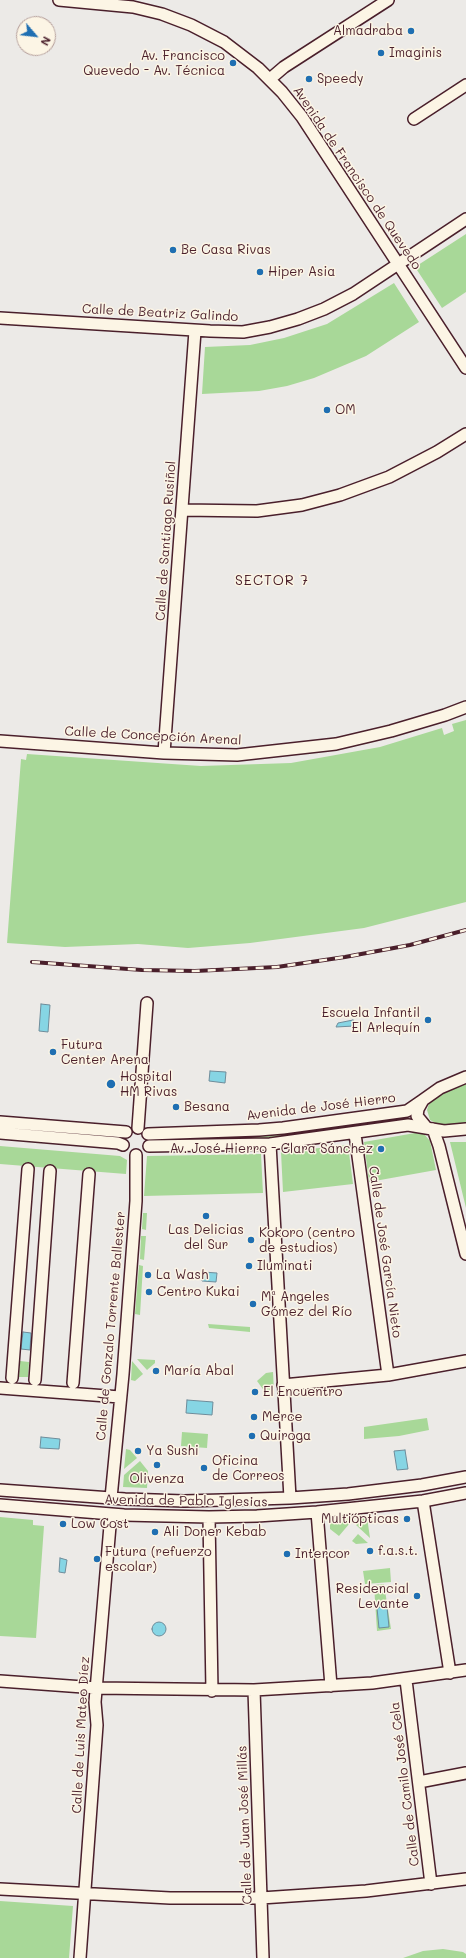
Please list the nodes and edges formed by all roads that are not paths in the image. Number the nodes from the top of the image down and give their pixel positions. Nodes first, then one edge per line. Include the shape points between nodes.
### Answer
1 (59, 0) edge
2 (388, 0) edge
3 (270, 79) junction
4 (466, 85) edge
5 (414, 119) dead end
6 (466, 219) edge
7 (398, 264) junction
8 (0, 318) edge
9 (195, 331) junction
10 (466, 368) edge
11 (466, 434) edge
12 (182, 510) junction
13 (466, 707) edge
14 (0, 741) edge
15 (164, 752) junction
16 (147, 1003) dead end
17 (466, 1077) edge
18 (423, 1100) junction
19 (0, 1122) edge
20 (138, 1128) junction
21 (429, 1128) junction
22 (466, 1128) edge
23 (126, 1132) junction
24 (0, 1133) edge
25 (148, 1134) junction
26 (354, 1134) junction
27 (270, 1144) junction
28 (123, 1145) junction
29 (149, 1146) junction
30 (136, 1155) junction
31 (28, 1169) dead end
32 (50, 1171) dead end
33 (88, 1174) dead end
34 (466, 1254) edge
35 (466, 1361) edge
36 (388, 1375) junction
37 (12, 1378) dead end
38 (35, 1380) dead end
39 (73, 1383) dead end
40 (283, 1385) junction
41 (0, 1388) edge
42 (120, 1397) junction
43 (466, 1477) edge
44 (0, 1490) edge
45 (466, 1493) edge
46 (111, 1498) junction
47 (290, 1498) junction
48 (423, 1500) junction
49 (0, 1505) edge
50 (317, 1512) junction
51 (111, 1514) junction
52 (209, 1517) junction
53 (466, 1670) edge
54 (450, 1673) junction
55 (406, 1680) junction
56 (0, 1681) edge
57 (331, 1686) junction
58 (97, 1688) junction
59 (254, 1690) junction
60 (212, 1691) junction
61 (466, 1773) edge
62 (419, 1782) junction
63 (466, 1879) edge
64 (431, 1884) junction
65 (0, 1889) edge
66 (85, 1894) junction
67 (261, 1898) junction
68 (80, 1958) edge
69 (263, 1958) edge

1 - 3 street, Avenida de Francisco de Quevedo via 133,7 162,14 224,42
2 - 3 street
3 - 7 street, Avenida de Francisco de Quevedo via 302,117
4 - 5 street
6 - 7 street, Calle de Beatriz Galindo
7 - 9 street, Calle de Beatriz Galindo via 353,294 298,319 243,332
7 - 10 street, Avenida de Francisco de Quevedo
8 - 9 street, Calle de Beatriz Galindo
9 - 12 street, Calle de Santiago Rusiñol
11 - 12 street via 390,477 340,495 302,505 257,511
12 - 15 street, Calle de Santiago Rusiñol
13 - 15 street, Calle de Concepción Arenal via 390,731 336,744 237,755
14 - 15 street, Calle de Concepción Arenal
16 - 20 street
17 - 18 street, Avenida de José Hierro via 440,1088
18 - 21 street via 417,1116
18 - 25 street, Avenida de José Hierro via 407,1111 284,1128
19 - 23 street
20 - 23 street
20 - 25 street
21 - 22 street via 444,1131
21 - 26 street via 408,1125
21 - 34 street via 439,1146
23 - 28 street
24 - 28 street
25 - 29 street
26 - 27 street
26 - 36 street, Calle de José García Nieto
27 - 29 street
27 - 40 street
28 - 30 street via 130,1154
29 - 30 street via 141,1154
30 - 42 street, Calle de Gonzalo Torrente Ballester via 136,1201
31 - 37 street
32 - 38 street
33 - 39 street
35 - 36 street
36 - 40 street
40 - 47 street
41 - 42 street
42 - 46 street, Calle de Gonzalo Torrente Ballester
43 - 47 street, Avenida de Pablo Iglesias via 378,1490
44 - 46 street, Avenida de Pablo Iglesias
45 - 48 street, Avenida de Pablo Iglesias
46 - 47 street, Avenida de Pablo Iglesias via 184,1501
48 - 50 street, Avenida de Pablo Iglesias
48 - 54 street
49 - 51 street, Avenida de Pablo Iglesias
50 - 52 street, Avenida de Pablo Iglesias
50 - 57 street
51 - 52 street, Avenida de Pablo Iglesias
51 - 58 street, Calle de Luis Mateo Díez
52 - 60 street
53 - 54 street
54 - 55 street
55 - 57 street
55 - 62 street, Calle de Camilo José Cela
56 - 58 street
57 - 59 street
58 - 60 street
58 - 66 street, Calle de Luis Mateo Díez via 97,1725
59 - 60 street
59 - 67 street, Calle de Juan José Millás
61 - 62 street
62 - 64 street, Calle de Camilo José Cela
63 - 64 street
64 - 67 street
65 - 66 street
66 - 67 street via 170,1898
66 - 68 street, Calle de Luis Mateo Díez
67 - 69 street, Calle de Juan José Millás

